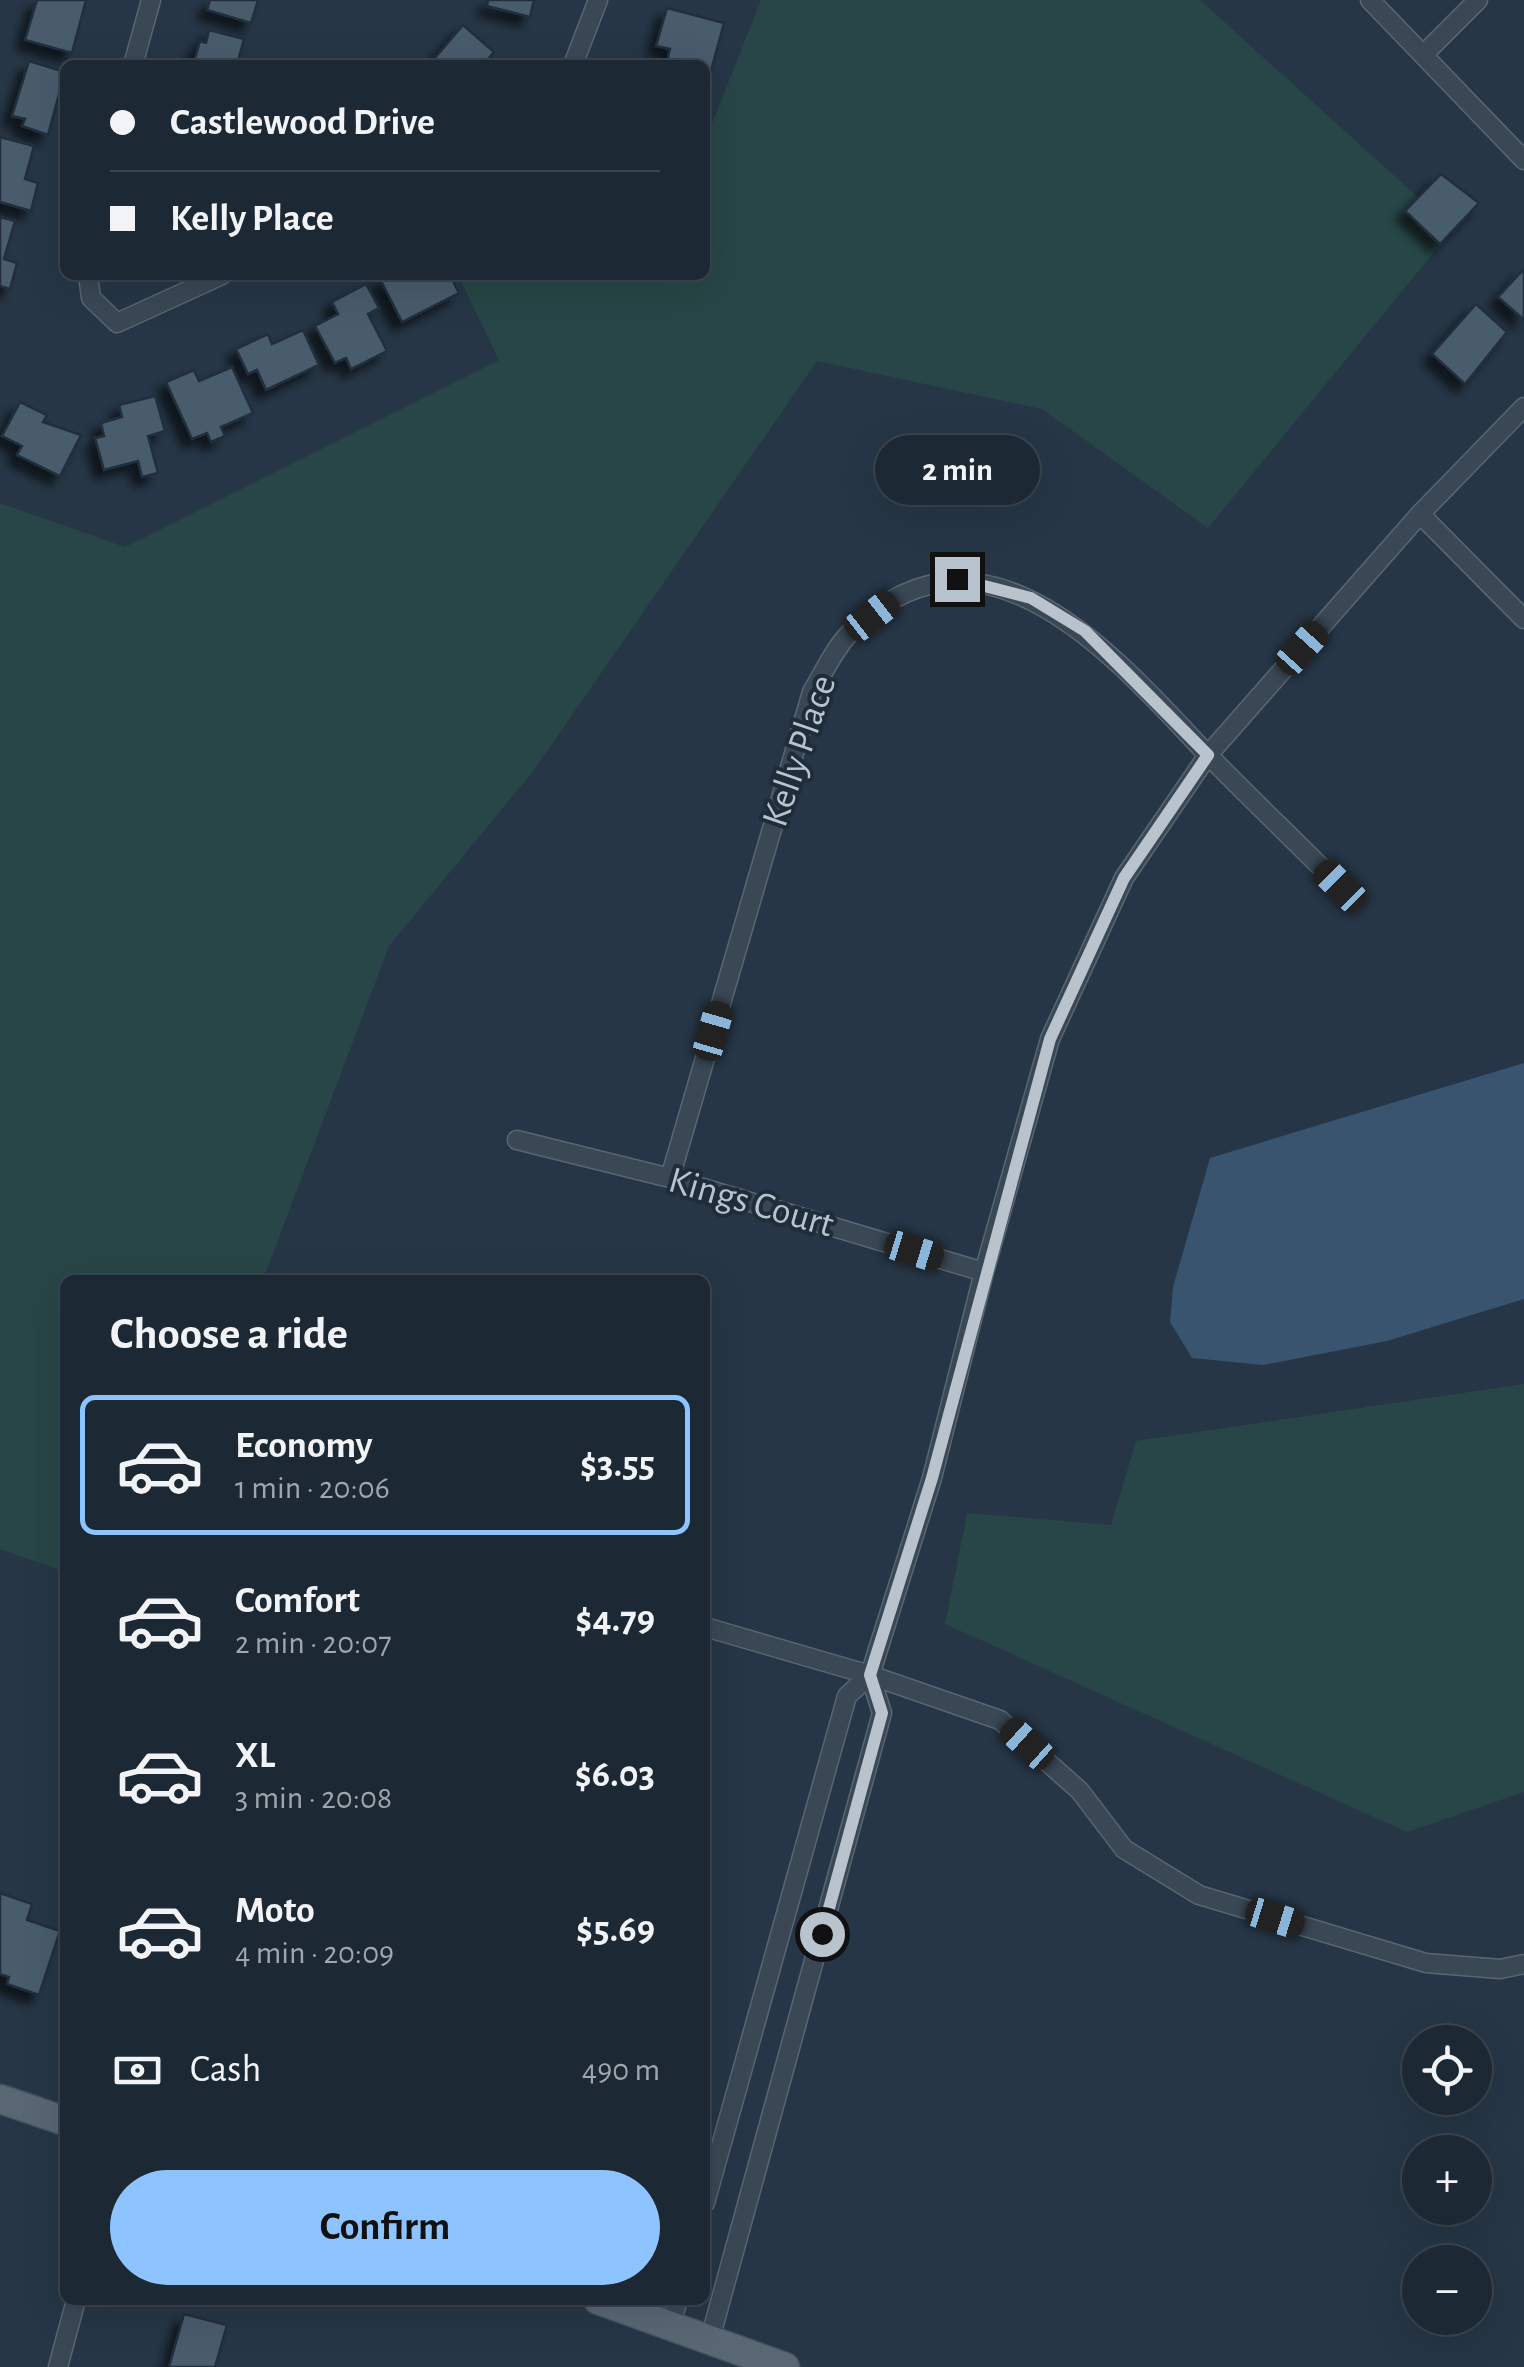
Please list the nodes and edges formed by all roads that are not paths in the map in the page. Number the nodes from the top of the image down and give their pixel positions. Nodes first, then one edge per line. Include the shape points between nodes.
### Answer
1 (150, 0) edge
2 (598, 0) edge
3 (1370, 0) edge
4 (1478, 0) edge
5 (1423, 55) junction
6 (134, 60) edge
7 (575, 60) edge
8 (1524, 160) edge
9 (88, 280) edge
10 (211, 280) edge
11 (1524, 407) edge
12 (1420, 514) junction
13 (1524, 619) edge
14 (1208, 755) junction
15 (1340, 886) dead end
16 (517, 1140) dead end
17 (670, 1178) junction
18 (984, 1272) junction
19 (710, 1628) edge
20 (870, 1675) junction
21 (1524, 1964) edge
22 (0, 2099) edge
23 (60, 2119) edge
24 (710, 2185) edge
25 (75, 2305) edge
26 (630, 2305) edge
27 (674, 2312) edge
28 (710, 2339) junction
29 (58, 2367) edge
30 (784, 2367) edge

1 - 6 street
2 - 7 street
3 - 5 street
4 - 5 street
5 - 8 street
9 - 10 street via 90,298 116,323
11 - 12 street
12 - 13 street
12 - 14 street
14 - 15 street, Kelly Place
14 - 17 street, Kelly Place via 1085,631 1031,598 957,579 898,596 872,616 847,636 812,692
14 - 18 street via 1124,878 1050,1039
16 - 17 street, Kings Court
17 - 18 street, Kings Court
18 - 20 street via 932,1478
19 - 20 street
20 - 21 street via 1000,1720 1080,1792 1124,1849 1199,1895 1426,1963 1500,1969
20 - 24 street via 848,1696
20 - 28 street via 882,1713
22 - 23 main road
25 - 29 street
26 - 27 main road
27 - 28 main road
28 - 30 main road

